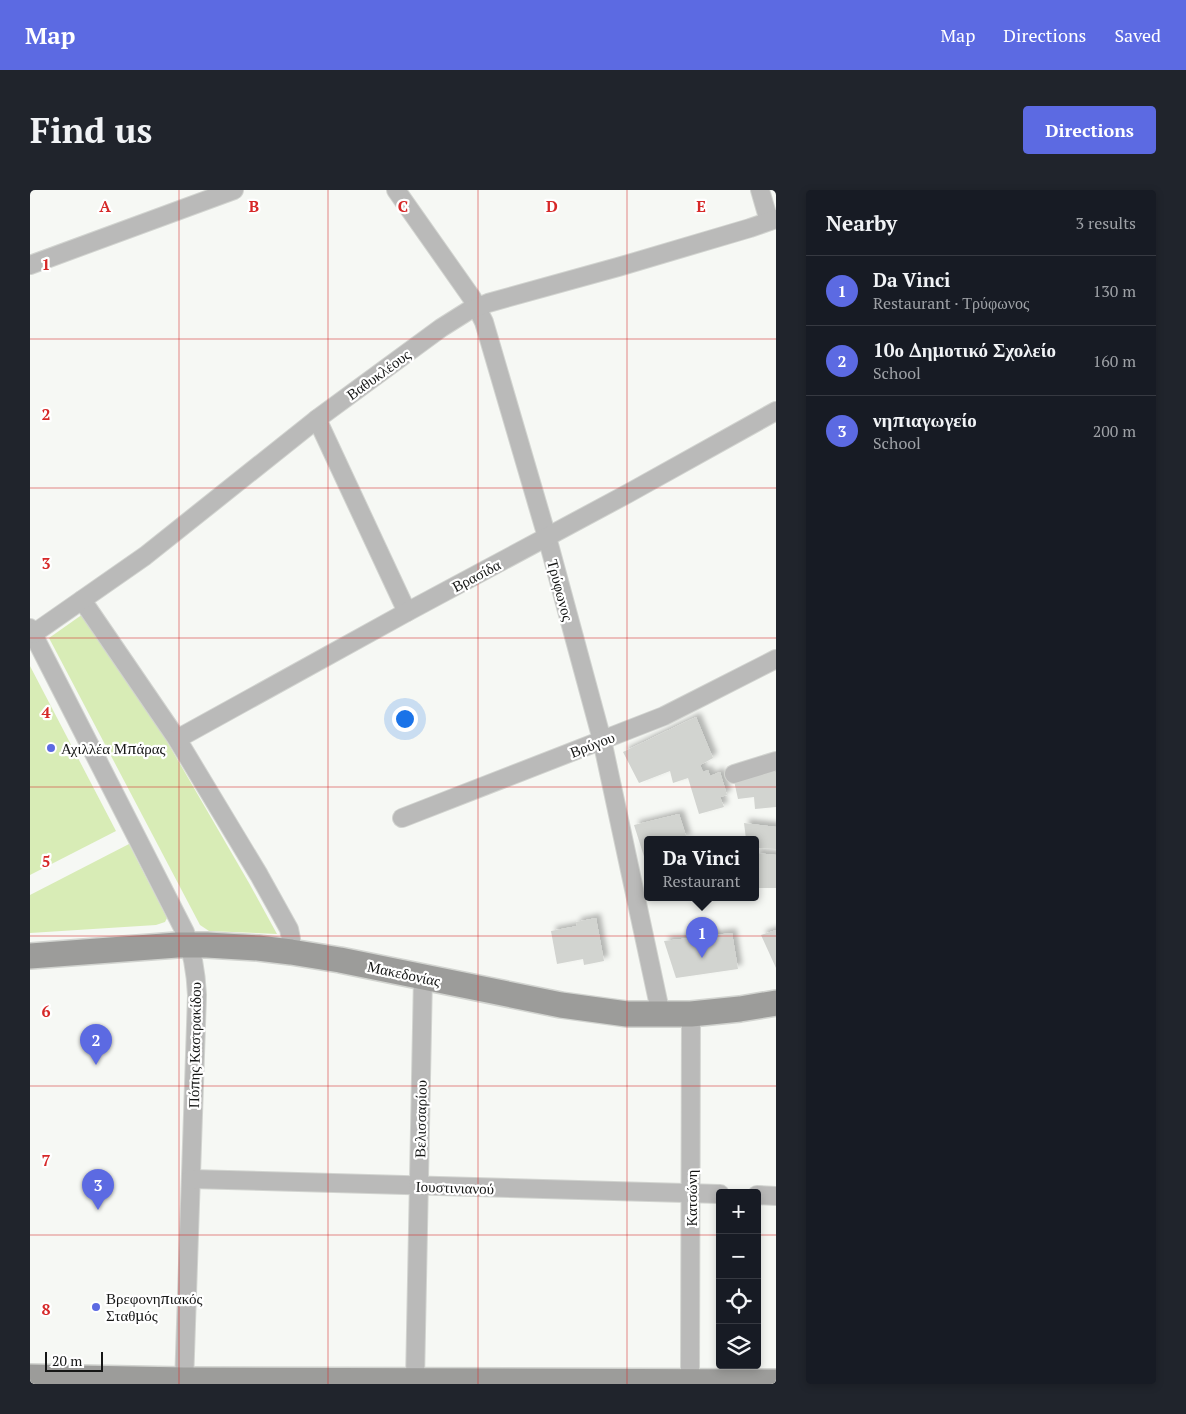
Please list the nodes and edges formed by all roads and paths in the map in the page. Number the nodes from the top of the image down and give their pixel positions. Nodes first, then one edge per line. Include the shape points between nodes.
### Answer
1 (234, 190) edge
2 (396, 190) edge
3 (760, 190) edge
4 (773, 220) edge
5 (30, 265) edge
6 (477, 307) junction
7 (776, 411) edge
8 (317, 419) junction
9 (547, 538) junction
10 (82, 600) junction
11 (407, 612) junction
12 (31, 631) edge
13 (776, 658) edge
14 (177, 739) junction
15 (602, 740) junction
16 (776, 761) edge
17 (734, 774) dead end
18 (402, 818) dead end
19 (190, 945) junction
20 (291, 952) junction
21 (30, 956) edge
22 (423, 977) junction
23 (776, 1003) edge
24 (691, 1014) junction
25 (661, 1015) junction
26 (190, 1179) junction
27 (418, 1186) junction
28 (691, 1194) junction
29 (716, 1194) edge
30 (761, 1196) edge
31 (776, 1196) edge
32 (30, 1377) edge
33 (414, 1381) junction
34 (184, 1382) edge
35 (690, 1382) junction
36 (776, 1382) edge

1 - 5 street
2 - 6 street, Τρύφωνος
3 - 4 street
4 - 6 street, Βαθυκλέους
6 - 8 street, Βαθυκλέους via 458,316
6 - 9 street, Τρύφωνος
7 - 9 street, Βρασίδα
8 - 10 street, Βαθυκλέους via 145,556
8 - 11 street
9 - 11 street, Βρασίδα
9 - 15 street, Τρύφωνος
10 - 12 street, Βαθυκλέους
10 - 14 street
11 - 14 street, Βρασίδα
12 - 19 street, Πόπης Καστρακίδου
13 - 15 street, Βρύγου via 664,716
14 - 20 street via 285,920 291,938
15 - 18 street, Βρύγου
15 - 25 street, Τρύφωνος
16 - 17 street
19 - 20 street, Μακεδονίας
19 - 21 street, Μακεδονίας
19 - 26 street, Πόπης Καστρακίδου via 197,995
20 - 22 street, Μακεδονίας
22 - 25 street, Μακεδονίας via 561,1005 605,1012
22 - 27 street, Βελισσαρίου
23 - 24 street, Μακεδονίας
24 - 25 street, Μακεδονίας
24 - 28 street, Κατσώνη
26 - 27 street, Ιουστινιανού
26 - 34 street, Πόπης Καστρακίδου
27 - 28 street, Ιουστινιανού
27 - 33 street, Βελισσαρίου
28 - 29 street, Ιουστινιανού
28 - 35 street, Κατσώνη
30 - 31 street
32 - 34 street
33 - 34 street
33 - 35 street
35 - 36 street

